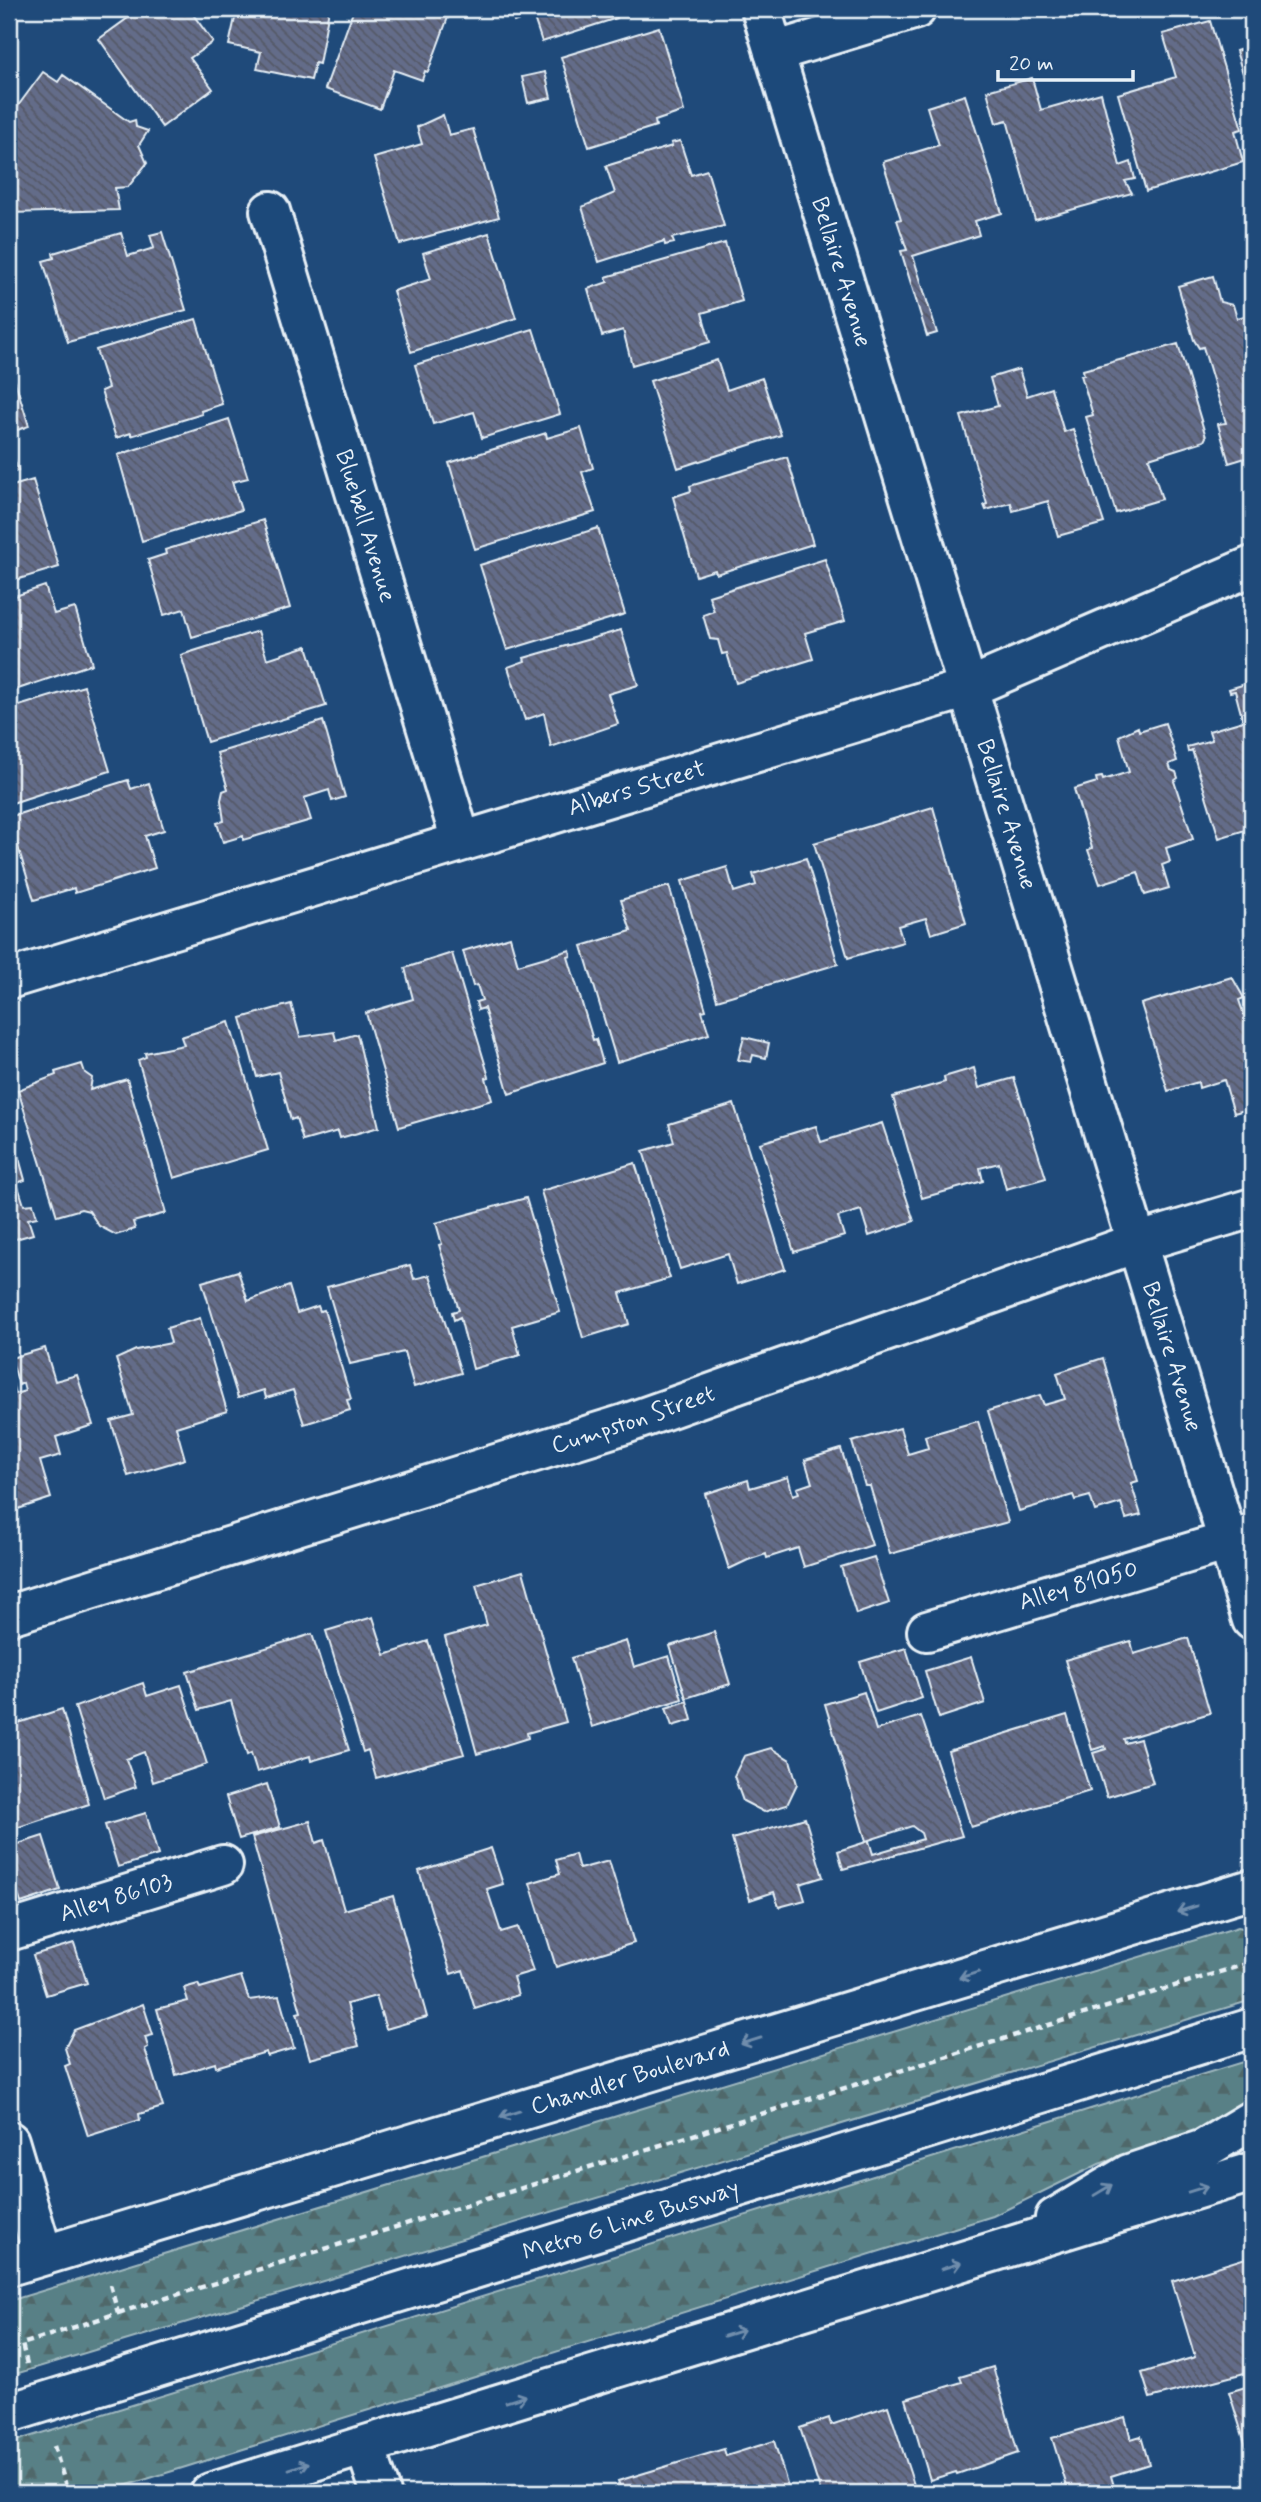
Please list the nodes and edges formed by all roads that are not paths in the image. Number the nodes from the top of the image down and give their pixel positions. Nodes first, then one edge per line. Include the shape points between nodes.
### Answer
1 (761, 9) edge
2 (916, 9) edge
3 (774, 52) junction
4 (270, 211) dead end
5 (1252, 566) edge
6 (968, 688) junction
7 (461, 841) junction
8 (9, 979) edge
9 (1252, 1208) edge
10 (1136, 1243) junction
11 (1240, 1538) edge
12 (9, 1615) edge
13 (1252, 1620) edge
14 (927, 1631) dead end
15 (223, 1865) dead end
16 (1252, 1889) edge
17 (9, 1931) edge
18 (1252, 2028) edge
19 (1252, 2120) edge
20 (9, 2141) edge
21 (1252, 2172) edge
22 (1003, 2250) junction
23 (26, 2260) edge
24 (9, 2413) edge
25 (365, 2446) junction
26 (251, 2487) edge
27 (210, 2493) edge
28 (380, 2493) edge

1 - 3 street, Bellaire Avenue
2 - 3 street
3 - 6 street, Bellaire Avenue
4 - 7 street, Bluebell Avenue
5 - 6 street, Albers Street
6 - 7 street, Albers Street
6 - 10 street, Bellaire Avenue
7 - 8 street, Albers Street
9 - 10 street, Cumpston Street
10 - 11 street, Bellaire Avenue
10 - 12 street, Cumpston Street via 625,1424
11 - 13 street, Bellaire Avenue
11 - 14 street, Alley 81050
15 - 17 street, Alley 86103
16 -> 23 street, Chandler Boulevard
18 - 24 street, Metro G Line Busway
22 -> 19 street via 1129,2174 1204,2149
20 - 23 street
22 -> 21 street
25 -> 22 street
26 -> 25 street
25 - 28 street
26 - 27 street

